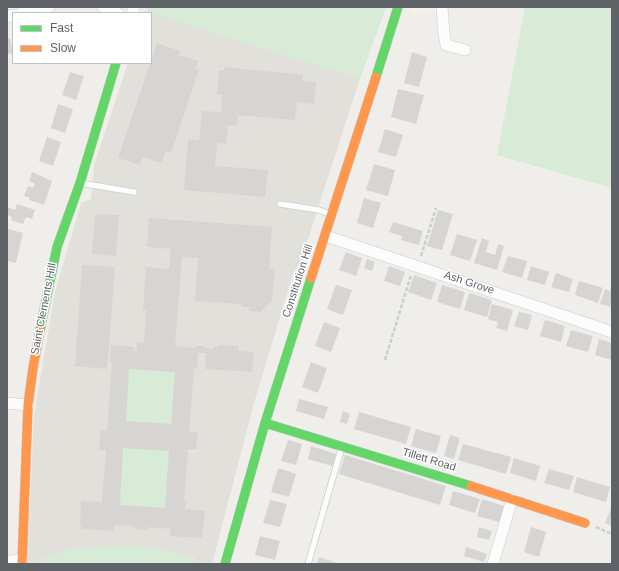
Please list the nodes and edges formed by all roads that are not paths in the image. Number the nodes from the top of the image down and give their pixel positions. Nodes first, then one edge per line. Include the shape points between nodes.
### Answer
1 (49, 7) edge
2 (103, 7) edge
3 (398, 7) edge
4 (442, 7) edge
5 (26, 12) edge
6 (118, 12) edge
7 (465, 50) dead end
8 (116, 64) edge
9 (80, 183) junction
10 (134, 192) dead end
11 (280, 204) dead end
12 (332, 215) junction
13 (326, 236) junction
14 (612, 332) edge
15 (7, 402) edge
16 (28, 405) junction
17 (265, 423) junction
18 (342, 446) junction
19 (512, 499) junction
20 (585, 523) dead end
21 (7, 562) edge
22 (22, 562) edge
23 (225, 564) edge
24 (308, 564) edge
25 (493, 564) edge

1 - 5 street
2 - 6 street
3 - 12 street, Constitution Hill
4 - 7 street via 446,45
8 - 9 street, Saint Clements Hill
9 - 10 lane
9 - 16 street, Saint Clements Hill via 57,247
11 - 12 lane via 319,210
12 - 13 street, Constitution Hill
13 - 14 street, Ash Grove
13 - 17 street, Constitution Hill
15 - 16 street
16 - 22 street, Saint Clements Hill
17 - 18 street, Tillett Road
17 - 23 street, Constitution Hill
18 - 19 street, Tillett Road
18 - 24 lane
19 - 20 street, Tillett Road
19 - 25 street
21 - 22 street

